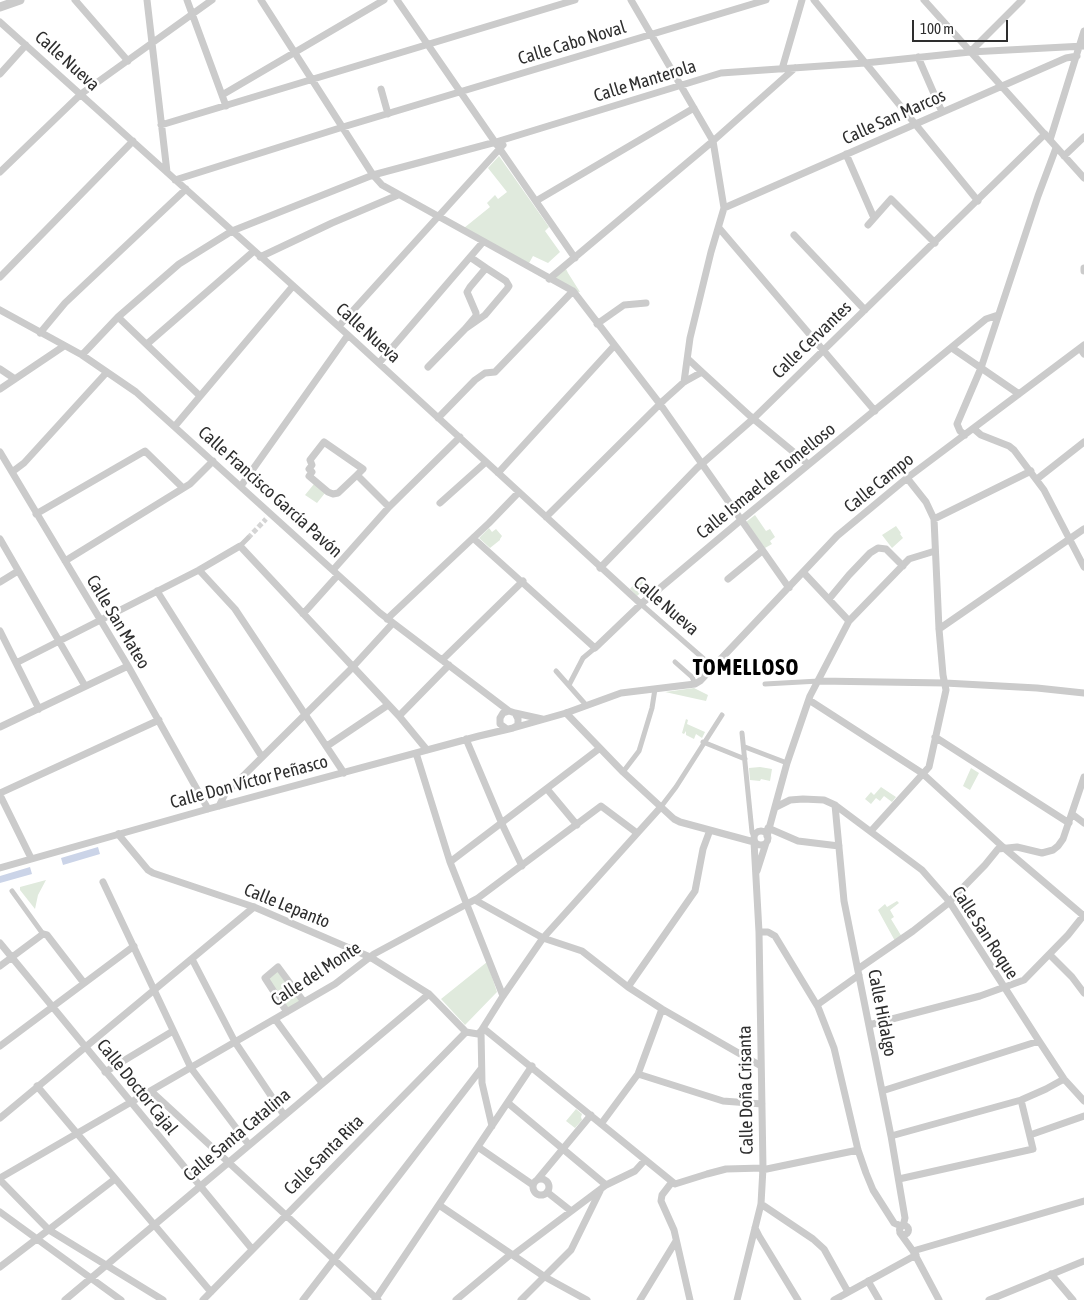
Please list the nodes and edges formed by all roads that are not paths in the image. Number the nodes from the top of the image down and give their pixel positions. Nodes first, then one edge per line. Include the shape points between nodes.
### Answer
1 (20, 0) edge
2 (76, 0) edge
3 (147, 0) edge
4 (187, 0) edge
5 (212, 0) edge
6 (261, 0) edge
7 (384, 0) edge
8 (396, 0) edge
9 (575, 0) edge
10 (631, 0) edge
11 (766, 0) edge
12 (802, 0) edge
13 (814, 0) edge
14 (924, 0) edge
15 (1022, 0) edge
16 (0, 7) edge
17 (192, 14) junction
18 (0, 22) edge
19 (1084, 31) edge
20 (651, 35) junction
21 (152, 43) junction
22 (26, 45) junction
23 (428, 45) junction
24 (1082, 46) edge
25 (294, 52) junction
26 (970, 52) junction
27 (1077, 56) junction
28 (918, 57) junction
29 (128, 61) junction
30 (865, 63) junction
31 (795, 68) junction
32 (782, 69) junction
33 (0, 74) edge
34 (312, 79) junction
35 (681, 85) junction
36 (1002, 86) junction
37 (381, 89) dead end
38 (461, 92) junction
39 (81, 94) junction
40 (222, 95) junction
41 (226, 106) junction
42 (694, 108) junction
43 (942, 112) junction
44 (388, 114) junction
45 (161, 125) junction
46 (915, 125) junction
47 (342, 127) junction
48 (511, 137) junction
49 (1048, 137) junction
50 (1084, 137) edge
51 (713, 140) junction
52 (132, 141) junction
53 (496, 142) junction
54 (1056, 148) junction
55 (500, 149) junction
56 (846, 154) junction
57 (1064, 156) junction
58 (0, 172) edge
59 (167, 172) junction
60 (373, 175) junction
61 (1084, 178) edge
62 (175, 180) junction
63 (186, 189) junction
64 (398, 195) junction
65 (536, 201) junction
66 (978, 201) junction
67 (724, 208) junction
68 (438, 217) junction
69 (874, 218) junction
70 (868, 225) dead end
71 (719, 228) junction
72 (232, 231) junction
73 (794, 235) dead end
74 (483, 242) junction
75 (934, 243) junction
76 (254, 251) junction
77 (260, 257) junction
78 (470, 257) junction
79 (575, 258) junction
80 (486, 268) junction
81 (0, 277) edge
82 (549, 279) junction
83 (293, 286) junction
84 (573, 292) junction
85 (646, 303) dead end
86 (0, 310) edge
87 (865, 310) junction
88 (998, 315) junction
89 (118, 317) junction
90 (597, 324) junction
91 (339, 326) junction
92 (465, 329) junction
93 (40, 333) junction
94 (348, 334) junction
95 (147, 344) junction
96 (64, 346) junction
97 (614, 346) junction
98 (952, 348) junction
99 (1083, 349) edge
100 (823, 350) junction
101 (82, 356) junction
102 (688, 359) junction
103 (378, 363) junction
104 (428, 367) dead end
105 (981, 368) junction
106 (0, 369) edge
107 (107, 372) junction
108 (702, 372) junction
109 (15, 379) junction
110 (684, 382) junction
111 (0, 389) edge
112 (1019, 394) junction
113 (200, 396) junction
114 (660, 404) junction
115 (875, 411) junction
116 (438, 418) junction
117 (753, 419) junction
118 (175, 426) junction
119 (974, 429) junction
120 (965, 435) junction
121 (460, 438) junction
122 (1084, 442) edge
123 (0, 452) edge
124 (213, 460) junction
125 (486, 462) junction
126 (808, 464) junction
127 (701, 465) junction
128 (1031, 471) junction
129 (12, 472) junction
130 (498, 473) junction
131 (357, 475) junction
132 (907, 478) junction
133 (1037, 479) junction
134 (241, 486) junction
135 (184, 488) junction
136 (518, 492) junction
137 (440, 503) dead end
138 (389, 507) junction
139 (36, 514) junction
140 (546, 517) junction
141 (934, 519) junction
142 (741, 520) junction
143 (1084, 529) edge
144 (0, 538) edge
145 (248, 538) tunnel mouth
146 (473, 538) junction
147 (1070, 539) junction
148 (240, 546) junction
149 (762, 551) junction
150 (935, 551) junction
151 (65, 561) junction
152 (903, 566) junction
153 (1084, 566) edge
154 (600, 568) junction
155 (199, 570) junction
156 (18, 571) junction
157 (335, 572) junction
158 (803, 572) junction
159 (728, 579) dead end
160 (522, 581) junction
161 (0, 582) edge
162 (789, 588) junction
163 (157, 591) junction
164 (829, 599) junction
165 (641, 604) junction
166 (303, 614) junction
167 (100, 621) junction
168 (390, 621) junction
169 (849, 621) junction
170 (939, 629) junction
171 (0, 631) edge
172 (58, 641) junction
173 (594, 648) junction
174 (442, 660) junction
175 (675, 662) dead end
176 (16, 663) junction
177 (450, 665) junction
178 (128, 666) junction
179 (352, 668) junction
180 (713, 668) junction
181 (556, 671) dead end
182 (819, 681) junction
183 (946, 682) junction
184 (694, 684) junction
185 (765, 684) dead end
186 (569, 685) junction
187 (85, 686) junction
188 (655, 689) junction
189 (1084, 693) edge
190 (809, 700) junction
191 (388, 705) junction
192 (586, 705) junction
193 (39, 708) junction
194 (512, 712) junction
195 (566, 713) junction
196 (306, 714) junction
197 (722, 715) dead end
198 (399, 716) junction
199 (159, 720) junction
200 (542, 720) junction
201 (0, 727) edge
202 (510, 729) junction
203 (742, 733) dead end
204 (935, 737) junction
205 (466, 739) junction
206 (703, 742) junction
207 (327, 746) junction
208 (744, 747) junction
209 (600, 748) junction
210 (427, 750) junction
211 (416, 753) junction
212 (262, 757) junction
213 (745, 759) junction
214 (787, 763) junction
215 (344, 772) junction
216 (624, 772) junction
217 (922, 773) junction
218 (1084, 777) edge
219 (547, 789) junction
220 (0, 794) edge
221 (835, 805) junction
222 (219, 806) junction
223 (776, 807) junction
224 (660, 808) junction
225 (208, 809) junction
226 (1072, 814) junction
227 (1069, 823) junction
228 (1084, 823) edge
229 (502, 824) junction
230 (577, 825) junction
231 (768, 828) junction
232 (710, 830) junction
233 (872, 831) junction
234 (637, 833) junction
235 (118, 834) junction
236 (767, 839) junction
237 (754, 840) junction
238 (839, 846) junction
239 (1004, 848) junction
240 (31, 858) junction
241 (450, 862) junction
242 (522, 866) junction
243 (0, 868) edge
244 (755, 876) junction
245 (103, 882) dead end
246 (12, 891) dead end
247 (475, 900) junction
248 (949, 901) junction
249 (467, 905) junction
250 (254, 907) junction
251 (1084, 916) edge
252 (759, 932) junction
253 (43, 934) junction
254 (543, 938) junction
255 (0, 943) edge
256 (134, 946) junction
257 (1050, 954) junction
258 (12, 957) junction
259 (370, 957) junction
260 (192, 959) junction
261 (0, 966) edge
262 (858, 972) junction
263 (84, 983) junction
264 (628, 987) junction
265 (1003, 988) junction
266 (155, 990) junction
267 (1084, 993) edge
268 (429, 994) junction
269 (503, 996) junction
270 (304, 1002) junction
271 (817, 1004) junction
272 (52, 1007) junction
273 (662, 1009) junction
274 (287, 1012) junction
275 (275, 1019) junction
276 (869, 1024) junction
277 (482, 1030) junction
278 (173, 1031) junction
279 (466, 1032) junction
280 (1038, 1041) junction
281 (235, 1042) junction
282 (0, 1046) edge
283 (86, 1048) junction
284 (532, 1066) junction
285 (761, 1066) junction
286 (191, 1068) junction
287 (481, 1069) junction
288 (105, 1072) junction
289 (638, 1074) junction
290 (1064, 1079) junction
291 (322, 1083) junction
292 (37, 1086) junction
293 (151, 1091) junction
294 (882, 1091) junction
295 (1020, 1100) junction
296 (1084, 1102) edge
297 (131, 1103) junction
298 (508, 1103) junction
299 (762, 1104) junction
300 (284, 1115) junction
301 (591, 1115) junction
302 (1084, 1116) edge
303 (0, 1118) edge
304 (601, 1124) junction
305 (492, 1126) junction
306 (78, 1133) junction
307 (1030, 1135) junction
308 (891, 1136) junction
309 (249, 1145) junction
310 (478, 1147) junction
311 (563, 1149) junction
312 (858, 1150) junction
313 (644, 1160) junction
314 (228, 1162) junction
315 (762, 1169) junction
316 (0, 1179) edge
317 (899, 1179) junction
318 (116, 1180) junction
319 (535, 1182) junction
320 (674, 1183) junction
321 (199, 1187) junction
322 (604, 1187) junction
323 (547, 1192) junction
324 (1084, 1202) edge
325 (761, 1204) junction
326 (439, 1205) junction
327 (572, 1211) junction
328 (0, 1212) edge
329 (286, 1215) junction
330 (154, 1225) junction
331 (755, 1228) junction
332 (903, 1229) junction
333 (49, 1230) junction
334 (37, 1239) junction
335 (676, 1241) junction
336 (252, 1249) junction
337 (915, 1253) junction
338 (512, 1254) junction
339 (333, 1260) junction
340 (1084, 1261) edge
341 (106, 1266) junction
342 (0, 1267) edge
343 (1051, 1274) junction
344 (546, 1277) junction
345 (92, 1278) junction
346 (868, 1281) junction
347 (211, 1292) junction
348 (848, 1292) junction
349 (65, 1300) edge
350 (121, 1300) edge
351 (163, 1300) edge
352 (203, 1300) edge
353 (302, 1300) edge
354 (377, 1300) edge
355 (456, 1300) edge
356 (521, 1300) edge
357 (587, 1300) edge
358 (640, 1300) edge
359 (690, 1300) edge
360 (737, 1300) edge
361 (798, 1300) edge
362 (834, 1300) edge
363 (879, 1300) edge
364 (939, 1300) edge
365 (989, 1300) edge
366 (1073, 1300) edge

1 - 16 street
2 - 29 street
3 - 21 street
4 - 17 street
5 - 17 street
6 - 25 street
7 - 25 street
8 - 23 street
9 - 23 street
10 - 20 street
11 - 20 street, Calle Cabo Noval
12 - 32 street
13 - 30 street
14 - 26 street
15 - 26 street
17 - 21 street
17 - 40 street
18 - 22 street, Calle Nueva
19 - 24 street
20 - 35 street
20 - 38 street, Calle Cabo Noval
21 - 29 street
21 - 45 street
22 - 33 street
22 - 39 street, Calle Nueva
23 - 34 street
23 - 38 street
24 - 26 street, Calle Manterola
24 - 27 street
25 - 34 street
25 - 40 street
26 - 28 street, Calle Manterola
26 - 36 street
27 - 36 street, Calle San Marcos
27 - 49 street
28 - 30 street, Calle Manterola
28 - 43 street
29 - 39 street
30 - 31 street, Calle Manterola
30 - 46 street
31 - 32 street, Calle Manterola
31 - 51 street
32 - 35 street, Calle Manterola via 721,73
34 - 41 street
34 - 47 street
35 - 42 street
35 - 48 street, Calle Manterola
36 - 43 street, Calle San Marcos
36 - 49 street
37 - 44 street
38 - 44 street, Calle Cabo Noval
38 - 53 street
39 - 52 street, Calle Nueva
39 - 58 street
40 - 41 street
41 - 45 street
42 - 51 street
42 - 65 street
43 - 46 street, Calle San Marcos
44 - 47 street, Calle Cabo Noval
45 - 59 street
46 - 56 street, Calle San Marcos
46 - 66 street
47 - 60 street
47 - 62 street, Calle Cabo Noval
48 - 53 street, Calle Manterola
48 - 55 street
49 - 54 street
49 - 66 street, Calle Cervantes
50 - 57 street
51 - 67 street
51 - 79 street
52 - 59 street, Calle Nueva
52 - 81 street
53 - 55 street
53 - 60 street, Calle Manterola
54 - 57 street
54 - 88 street
55 - 65 street
55 - 68 street
56 - 67 street, Calle San Marcos
56 - 69 street
57 - 61 street
59 - 62 street, Calle Nueva
60 - 64 street
60 - 72 street, Calle Manterola
62 - 63 street, Calle Nueva
63 - 72 street, Calle Nueva
63 - 93 street via 65,303
64 - 68 street
64 - 77 street
65 - 79 street
66 - 75 street, Calle Cervantes
67 - 71 street
68 - 74 street
68 - 91 street
69 - 70 street
69 - 75 street via 891,199
71 - 100 street
71 - 102 street via 690,338
72 - 76 street, Calle Nueva
72 - 89 street, Calle Manterola via 179,264
73 - 87 street
74 - 78 street
74 - 82 street
75 - 87 street, Calle Cervantes
76 - 77 street, Calle Nueva
76 - 95 street
77 - 83 street, Calle Nueva
78 - 80 street
78 - 103 street
79 - 82 street
80 - 92 street via 467,292 476,316
80 - 92 street via 509,286 485,315
82 - 84 street
83 - 91 street, Calle Nueva
83 - 113 street
84 - 90 street
84 - 116 street via 495,372 485,373 475,380
85 - 90 street via 624,305
86 - 93 street, Calle Francisco García Pavón
87 - 100 street, Calle Cervantes
88 - 98 street, Calle Ismael de Tomelloso via 986,319
88 - 105 street
89 - 95 street
89 - 101 street, Calle Manterola
90 - 97 street
91 - 94 street, Calle Nueva
92 - 104 street
93 - 96 street, Calle Francisco García Pavón
94 - 103 street, Calle Nueva
94 - 134 street
95 - 113 street
96 - 101 street, Calle Francisco García Pavón
96 - 109 street
97 - 114 street
97 - 130 street
98 - 105 street
98 - 115 street, Calle Ismael de Tomelloso
99 - 112 street, Calle Campo
100 - 115 street
100 - 117 street, Calle Cervantes
101 - 107 street, Calle Francisco García Pavón
102 - 108 street
102 - 110 street
103 - 116 street, Calle Nueva
105 - 112 street
105 - 120 street via 957,424
106 - 109 street
107 - 118 street, Calle Francisco García Pavón
107 - 129 street via 24,463
108 - 110 street
108 - 117 street
109 - 111 street
110 - 114 street
112 - 119 street, Calle Campo
113 - 118 street
114 - 127 street
114 - 140 street
115 - 126 street, Calle Ismael de Tomelloso
116 - 121 street, Calle Nueva
117 - 126 street
117 - 127 street, Calle Cervantes
118 - 124 street, Calle Francisco García Pavón
119 - 120 street, Calle Campo
119 - 128 street via 1009,446
120 - 132 street, Calle Campo
121 - 125 street, Calle Nueva
121 - 138 street
122 - 133 street
123 - 129 street, Calle San Mateo
124 - 134 street, Calle Francisco García Pavón
124 - 135 street
125 - 130 street, Calle Nueva
125 - 137 street
126 - 142 street, Calle Ismael de Tomelloso
127 - 142 street
127 - 154 street, Calle Cervantes
128 - 133 street
128 - 141 street
129 - 139 street, Calle San Mateo
130 - 136 street, Calle Nueva
131 - 131 street via 333,494 309,476 312,472 308,469 312,466 310,460 324,442 363,469
131 - 138 street
132 - 141 street via 926,502
132 - 158 street, Calle Campo via 837,536
133 - 147 street
134 - 157 street, Calle Francisco García Pavón via 269,517
135 - 139 street via 145,451
135 - 151 street
136 - 140 street, Calle Nueva
136 - 146 street
138 - 157 street
139 - 151 street, Calle San Mateo
140 - 154 street, Calle Nueva
141 - 150 street
142 - 149 street
142 - 165 street, Calle Ismael de Tomelloso
143 - 147 street
144 - 156 street
145 - 148 street
146 - 160 street
146 - 168 street
147 - 153 street
147 - 170 street
148 - 155 street
148 - 166 street
149 - 159 street
149 - 162 street
150 - 152 street, Calle Doña Crisanta via 909,559
150 - 170 street
151 - 167 street, Calle San Mateo
152 - 164 street via 886,549 878,548 848,575
152 - 169 street, Calle Doña Crisanta
154 - 165 street, Calle Nueva
155 - 163 street
155 - 196 street via 235,609
156 - 161 street
156 - 172 street
157 - 166 street
157 - 168 street, Calle Francisco García Pavón
158 - 162 street, Calle Campo
158 - 164 street
160 - 173 street
160 - 174 street
162 - 180 street, Calle Campo
163 - 167 street
163 - 212 street
164 - 169 street
165 - 173 street, Calle Ismael de Tomelloso
165 - 180 street, Calle Nueva
166 - 179 street
167 - 172 street
167 - 178 street, Calle San Mateo
168 - 174 street, Calle Francisco García Pavón
168 - 179 street
169 - 182 street, Calle Doña Crisanta
170 - 183 street
171 - 176 street
172 - 176 street
172 - 187 street
173 - 186 street, Calle Ismael de Tomelloso via 583,658
174 - 177 street, Calle Francisco García Pavón
175 - 184 street via 692,677
176 - 193 street
177 - 194 street, Calle Francisco García Pavón
177 - 198 street
178 - 187 street
178 - 199 street, Calle San Mateo
179 - 191 street
179 - 196 street
180 - 184 street
181 - 186 street
182 - 183 street
182 - 185 street
182 - 190 street, Calle Doña Crisanta
183 - 189 street
183 - 204 street
184 - 188 street, Calle Don Víctor Peñasco
186 - 192 street
187 - 193 street
188 - 192 street, Calle Don Víctor Peñasco via 621,693
188 - 216 street via 639,751
190 - 214 street, Calle Doña Crisanta
190 - 217 street
191 - 198 street
191 - 207 street
192 - 195 street, Calle Don Víctor Peñasco
193 - 201 street
194 - 200 street
194 - 202 street via 519,722
194 - 202 street via 503,713 500,718 500,724
195 - 200 street, Calle Don Víctor Peñasco
195 - 209 street
196 - 207 street
196 - 212 street
197 - 206 street
198 - 210 street
199 - 220 street
199 - 225 street, Calle San Mateo
200 - 202 street, Calle Don Víctor Peñasco
202 - 205 street, Calle Don Víctor Peñasco
203 - 208 street, Calle Doña Crisanta
204 - 217 street via 929,767
204 - 227 street
205 - 210 street, Calle Don Víctor Peñasco
205 - 229 street
206 - 213 street
206 - 224 street
207 - 215 street
208 - 213 street, Calle Doña Crisanta
208 - 214 street
209 - 216 street
209 - 219 street
210 - 211 street, Calle Don Víctor Peñasco
211 - 215 street, Calle Don Víctor Peñasco
211 - 241 street
212 - 222 street via 225,794
213 - 237 street, Calle Doña Crisanta
214 - 223 street, Calle Doña Crisanta
215 - 222 street, Calle Don Víctor Peñasco
216 - 224 street
217 - 233 street
217 - 239 street
218 - 226 street
219 - 229 street
219 - 230 street
220 - 240 street
221 - 223 street via 824,800 803,798
221 - 233 street, Calle San Roque
221 - 238 street, Calle Hidalgo
222 - 225 street, Calle Don Víctor Peñasco
223 - 231 street, Calle Doña Crisanta
224 - 232 street via 680,822
224 - 234 street
225 - 235 street, Calle Don Víctor Peñasco
226 - 227 street
226 - 228 street
227 - 239 street via 1058,846 1048,852
229 - 241 street
229 - 242 street
230 - 234 street, Calle del Monte via 601,806
230 - 242 street, Calle del Monte
231 - 236 street, Calle Doña Crisanta
231 - 238 street via 798,841
232 - 237 street
232 - 264 street via 702,850 695,891
233 - 248 street, Calle San Roque via 922,870
234 - 254 street
235 - 240 street, Calle Don Víctor Peñasco
235 - 250 street, Calle Lepanto via 153,873
236 - 237 street via 760,846
236 - 237 street via 764,832 760,832
236 - 244 street, Calle Doña Crisanta
237 - 244 street, Calle Doña Crisanta
238 - 262 street, Calle Hidalgo via 844,901
239 - 248 street via 998,849
239 - 251 street
240 - 243 street, Calle Don Víctor Peñasco
241 - 249 street
242 - 247 street, Calle del Monte
244 - 252 street, Calle Doña Crisanta
245 - 256 street
246 - 253 street
247 - 249 street, Calle del Monte
247 - 254 street
248 - 262 street
248 - 265 street, Calle San Roque
249 - 259 street, Calle del Monte
249 - 269 street
250 - 259 street, Calle Lepanto
250 - 260 street
251 - 257 street
252 - 271 street via 775,936
252 - 285 street, Calle Doña Crisanta
253 - 258 street
253 - 263 street via 49,937
254 - 264 street via 582,951
254 - 269 street
255 - 258 street, Calle Doctor Cajal
256 - 263 street
256 - 266 street
257 - 265 street via 1024,980
257 - 267 street
258 - 261 street
258 - 272 street, Calle Doctor Cajal
259 - 268 street, Calle Lepanto
259 - 270 street, Calle del Monte via 335,984
260 - 266 street
260 - 281 street
262 - 271 street
262 - 276 street, Calle Hidalgo
263 - 272 street
264 - 273 street
265 - 276 street
265 - 280 street, Calle San Roque
266 - 278 street
266 - 283 street
268 - 279 street, Calle Lepanto
268 - 291 street, Calle Santa Catalina
269 - 277 street
270 - 274 street, Calle del Monte
270 - 274 street via 278,967 265,978
271 - 312 street via 834,1048
272 - 282 street
272 - 283 street, Calle Doctor Cajal
273 - 285 street
273 - 289 street
274 - 275 street, Calle del Monte
275 - 281 street, Calle del Monte
275 - 291 street
276 - 294 street, Calle Hidalgo
277 - 279 street via 472,1035
277 - 284 street
277 - 287 street
278 - 286 street
278 - 288 street
279 - 329 street, Calle Santa Rita
280 - 290 street, Calle San Roque
280 - 294 street
281 - 286 street, Calle del Monte
281 - 300 street
283 - 288 street, Calle Doctor Cajal
283 - 292 street
284 - 298 street
284 - 301 street
285 - 299 street, Calle Doña Crisanta
286 - 293 street, Calle del Monte
286 - 309 street
287 - 305 street
287 - 339 street
288 - 297 street, Calle Doctor Cajal
289 - 299 street via 722,1101
289 - 304 street
290 - 295 street
290 - 296 street, Calle San Roque
291 - 300 street, Calle Santa Catalina
292 - 303 street
292 - 306 street
293 - 297 street, Calle del Monte
293 - 314 street
294 - 308 street, Calle Hidalgo
295 - 307 street
295 - 308 street
297 - 306 street, Calle del Monte
297 - 321 street, Calle Doctor Cajal
298 - 305 street
298 - 311 street
299 - 315 street, Calle Doña Crisanta
300 - 309 street, Calle Santa Catalina
301 - 304 street
301 - 311 street
302 - 307 street
304 - 313 street
305 - 310 street
306 - 316 street, Calle del Monte
306 - 318 street
307 - 317 street via 1033,1149
308 - 317 street, Calle Hidalgo
309 - 314 street, Calle Santa Catalina
310 - 319 street
310 - 326 street
311 - 319 street
311 - 322 street
312 - 315 street
312 - 332 street via 873,1190 894,1223
313 - 320 street
313 - 322 street via 635,1171
314 - 321 street, Calle Santa Catalina
314 - 329 street
315 - 320 street via 726,1169
315 - 325 street, Calle Doña Crisanta
316 - 333 street
317 - 332 street, Calle Hidalgo via 905,1218
318 - 330 street
318 - 333 street
319 - 323 street via 547,1182
319 - 323 street via 534,1192 543,1195
320 - 335 street via 661,1197
321 - 330 street, Calle Santa Catalina
321 - 336 street, Calle Doctor Cajal
322 - 327 street
322 - 344 street via 574,1246
323 - 327 street
324 - 337 street
325 - 331 street, Calle Doña Crisanta
325 - 348 street via 824,1249
326 - 338 street
326 - 354 street
327 - 338 street
328 - 334 street
329 - 336 street, Calle Santa Rita
329 - 339 street
330 - 341 street, Calle Santa Catalina
330 - 347 street
331 - 360 street, Calle Doña Crisanta
331 - 361 street
332 - 337 street, Calle Hidalgo
333 - 334 street
333 - 341 street
334 - 342 street
334 - 345 street
335 - 358 street
335 - 359 street
336 - 347 street, Calle Santa Rita
337 - 346 street
337 - 364 street, Calle Hidalgo
338 - 344 street
338 - 355 street
339 - 353 street
339 - 354 street
340 - 343 street
341 - 345 street, Calle Santa Catalina
341 - 351 street
343 - 365 street
343 - 366 street
344 - 356 street
344 - 357 street
345 - 349 street, Calle Santa Catalina
345 - 350 street
346 - 348 street
346 - 363 street
347 - 352 street, Calle Santa Rita
348 - 362 street

